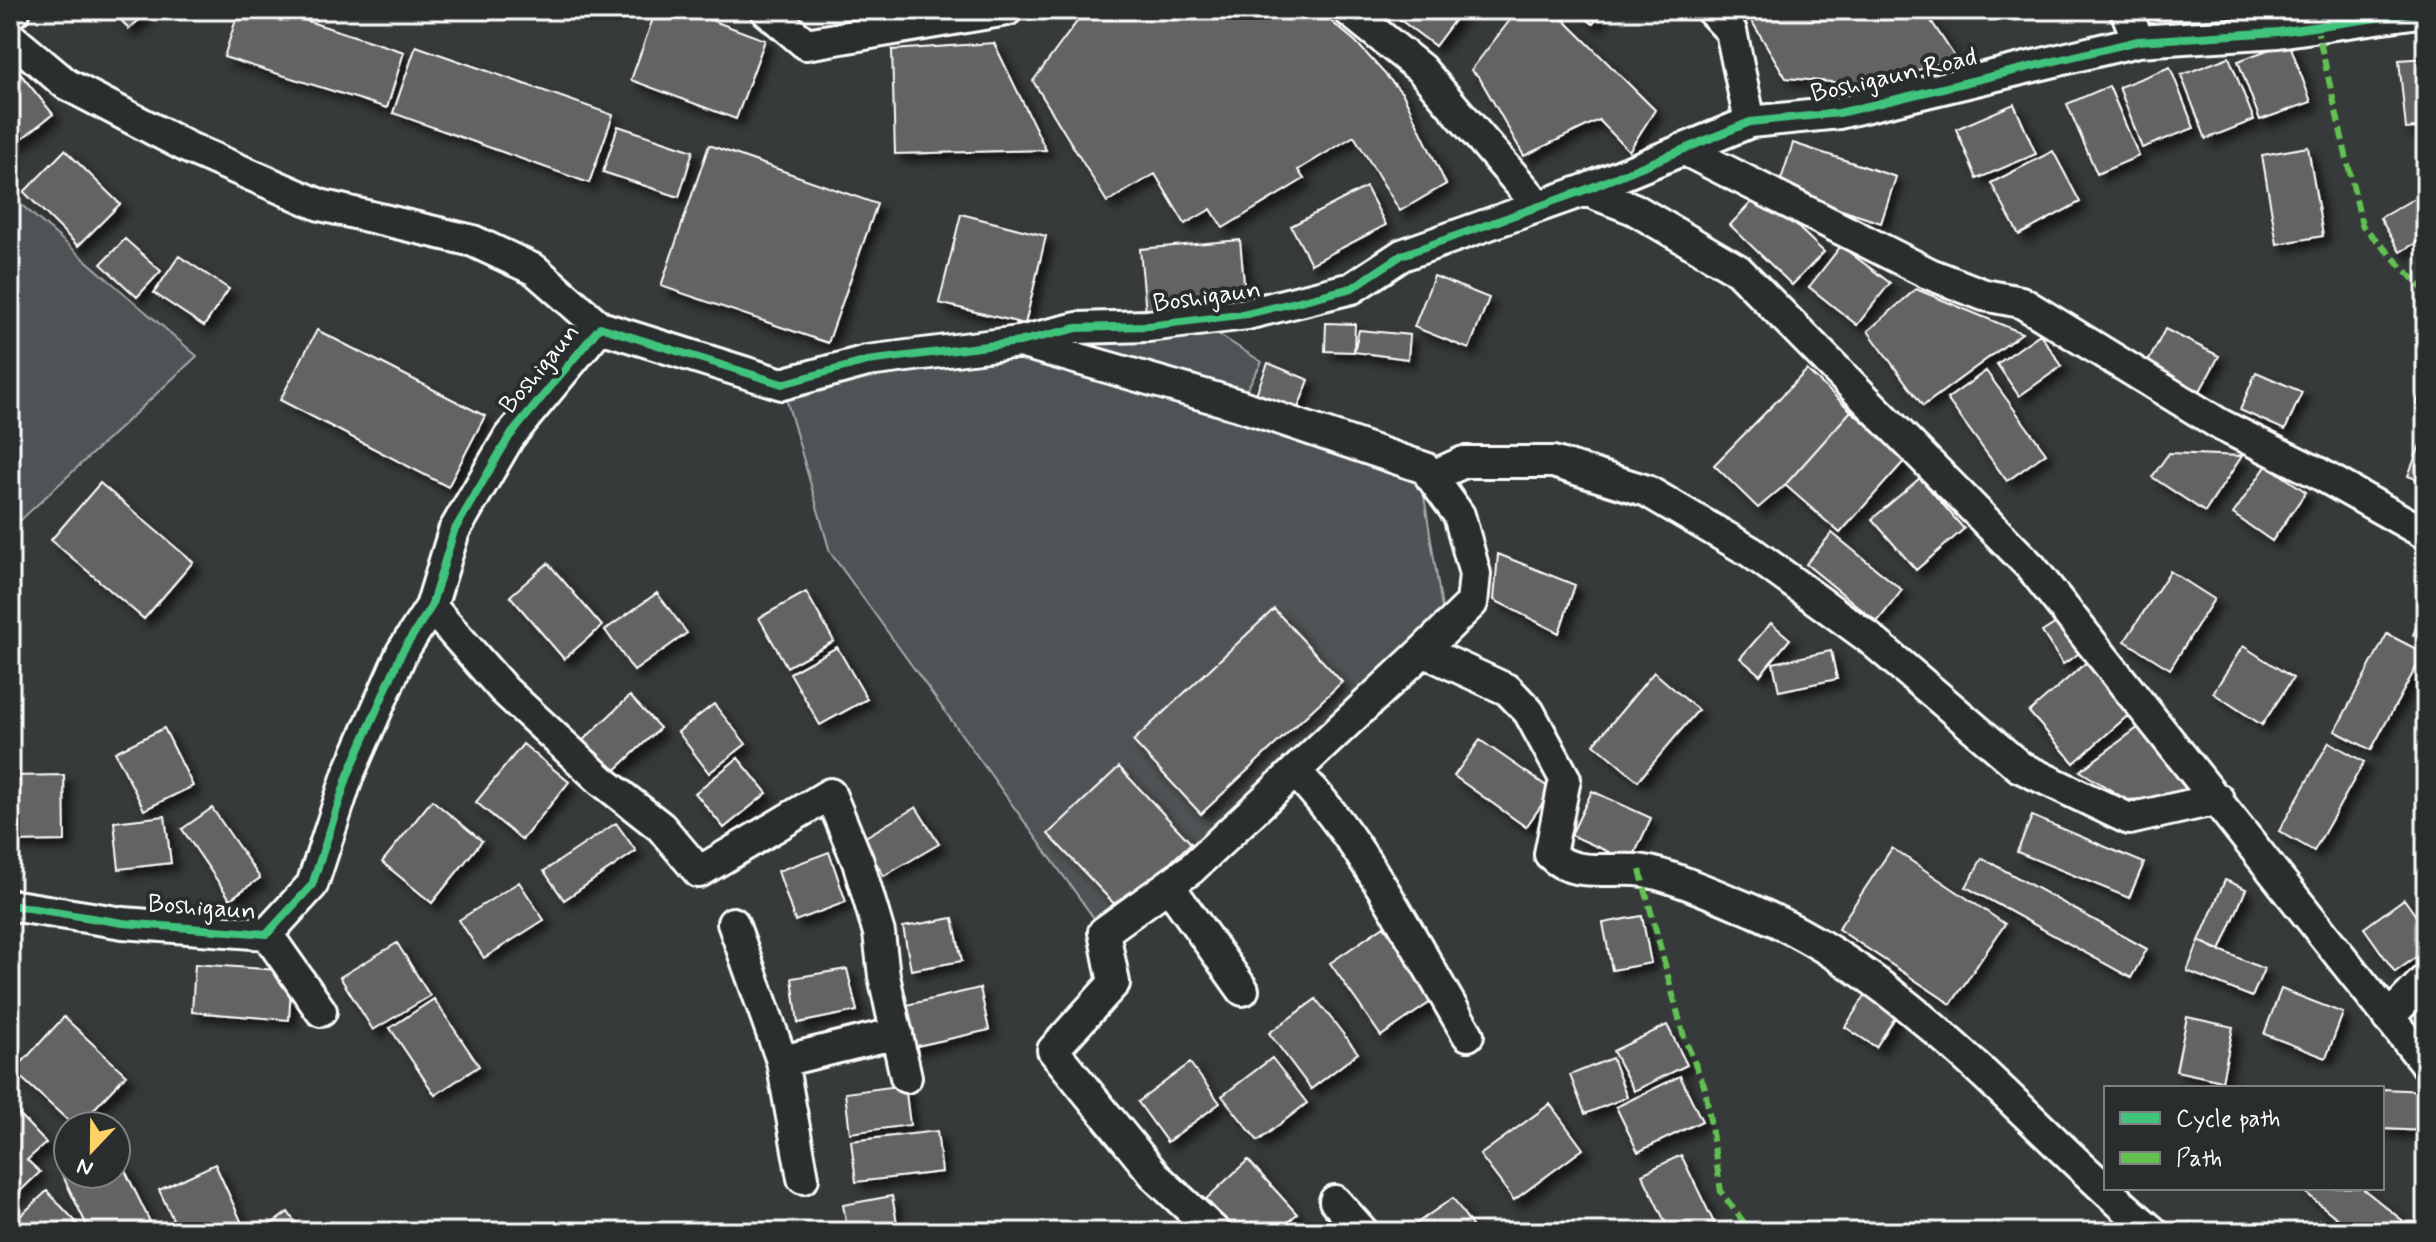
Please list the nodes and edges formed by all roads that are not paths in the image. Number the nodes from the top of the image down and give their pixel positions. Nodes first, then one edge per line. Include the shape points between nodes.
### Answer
1 (15, 10) edge
2 (766, 10) edge
3 (1007, 10) edge
4 (1348, 10) edge
5 (1711, 10) edge
6 (2126, 10) edge
7 (2426, 11) edge
8 (10, 14) edge
9 (10, 37) edge
10 (2138, 41) junction
11 (1750, 122) junction
12 (1683, 149) junction
13 (1585, 190) junction
14 (1538, 205) junction
15 (1352, 288) joint
16 (600, 327) junction
17 (1019, 342) junction
18 (1431, 477) junction
19 (2426, 534) edge
20 (431, 607) junction
21 (1423, 651) junction
22 (1295, 771) junction
23 (2218, 799) junction
24 (1169, 886) junction
25 (10, 905) edge
26 (733, 923) dead end
27 (267, 934) junction
28 (2426, 979) edge
29 (1243, 990) dead end
30 (321, 1011) dead end
31 (2388, 1018) junction
32 (897, 1033) junction
33 (1468, 1035) dead end
34 (782, 1061) junction
35 (2426, 1064) edge
36 (906, 1077) dead end
37 (803, 1178) dead end
38 (2104, 1187) edge
39 (2107, 1190) edge
40 (1335, 1201) dead end
41 (1215, 1232) edge
42 (1363, 1232) edge
43 (2153, 1232) edge

1 - 8 street
2 - 3 street via 806,44
4 - 14 street via 1421,69
5 - 11 street via 1731,31
6 - 10 street
7 - 10 street, Boshigaun Road via 2278,32
9 - 16 street via 66,84 189,148 320,205 473,241 535,270
10 - 11 street, Boshigaun Road via 1839,113
11 - 12 street, Boshigaun Road
12 - 13 street, Boshigaun Road
12 - 19 street via 1930,274 1984,295 2021,302 2221,425
13 - 14 street, Boshigaun Road
13 - 23 street via 1634,209 1738,270 2032,568
14 - 15 street, Boshigaun Road via 1402,255
15 - 17 street, Boshigaun via 1247,314 1077,328
16 - 17 street, Boshigaun via 782,384 867,361
16 - 20 street, Boshigaun via 509,437 454,531
17 - 18 street via 1239,405 1425,468
18 - 21 street via 1459,515 1475,574 1472,603
18 - 23 street via 1464,462 1553,462 1647,491 1751,552 1868,637 2020,767 2129,819
20 - 27 street, Boshigaun via 402,652 348,775 312,885
20 - 32 street via 504,690 601,780 661,827 699,872 830,794 879,933
21 - 22 street
21 - 38 street via 1508,690 1529,712 1565,779 1550,854 1559,863 1581,869 1640,870 1713,895 1760,914 1872,979
22 - 24 street
22 - 33 street via 1322,799 1362,859
23 - 31 street
24 - 29 street
24 - 41 street via 1104,932 1114,983 1053,1050 1157,1178
25 - 27 street, Boshigaun via 123,923
26 - 34 street
27 - 30 street
28 - 31 street
31 - 35 street
32 - 34 street
32 - 36 street
34 - 37 street
39 - 43 street
40 - 42 street

